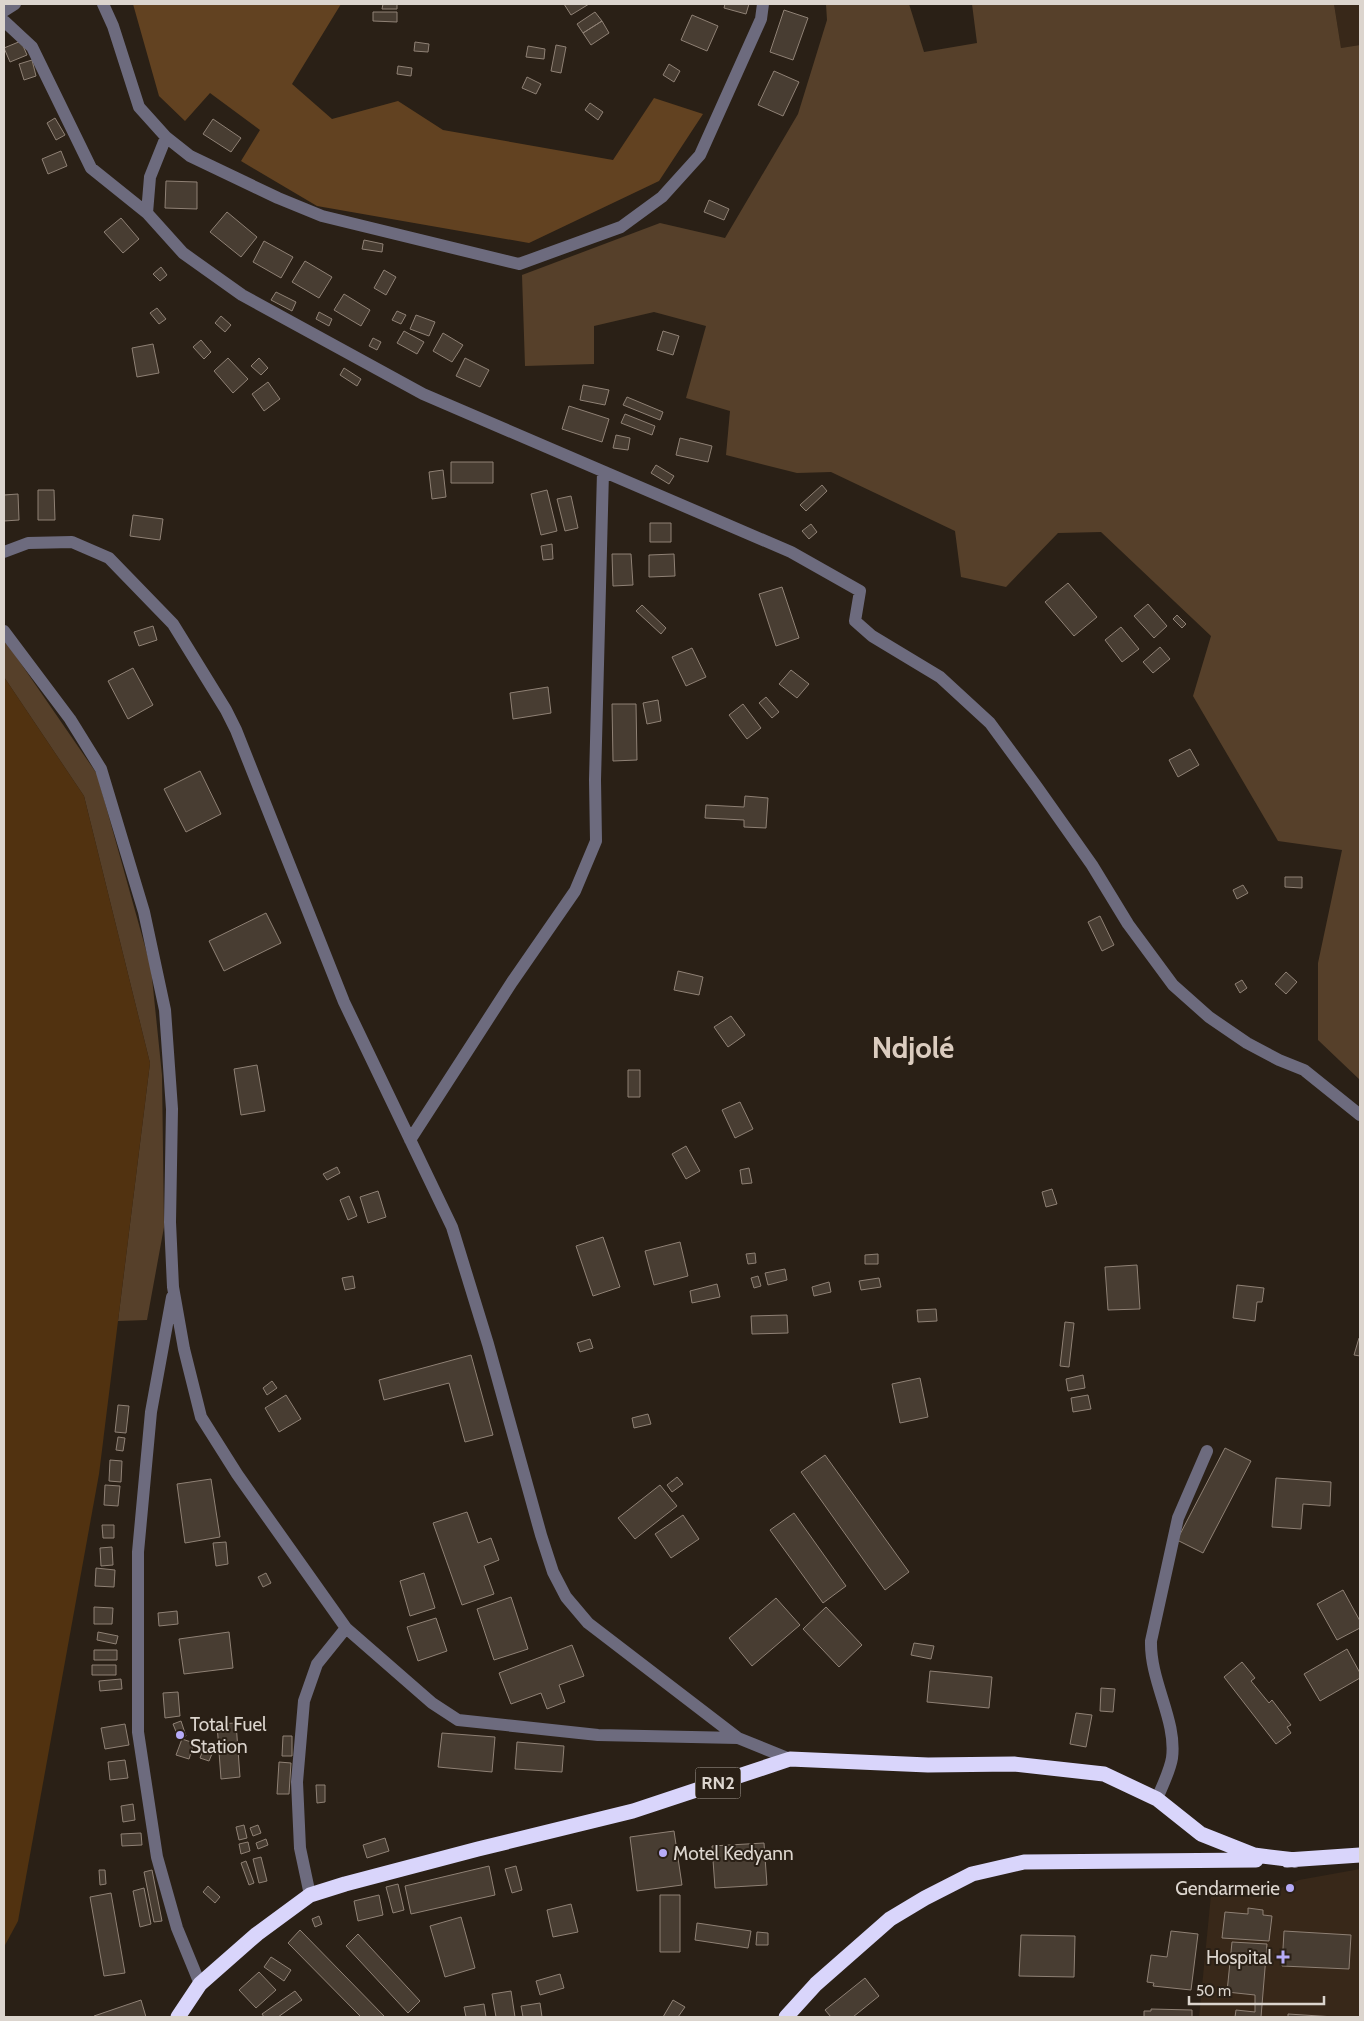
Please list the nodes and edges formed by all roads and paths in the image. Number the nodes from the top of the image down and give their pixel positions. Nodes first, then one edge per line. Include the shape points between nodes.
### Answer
1 (15, 4) edge
2 (103, 4) edge
3 (764, 4) edge
4 (4, 12) edge
5 (4, 21) edge
6 (166, 137) junction
7 (147, 213) junction
8 (603, 472) junction
9 (4, 552) edge
10 (4, 631) edge
11 (1360, 1115) edge
12 (410, 1140) junction
13 (173, 1287) junction
14 (1207, 1452) dead end
15 (346, 1628) junction
16 (738, 1738) junction
17 (790, 1759) junction
18 (1157, 1798) junction
19 (1360, 1854) edge
20 (1295, 1860) junction
21 (310, 1895) junction
22 (200, 1984) junction
23 (791, 2015) edge
24 (178, 2017) edge

1 - 4 street
2 - 6 street via 139,107
3 - 6 street via 761,19 700,155 662,197 621,227 519,264 322,216 190,156
5 - 7 street via 32,47 90,168
6 - 7 street via 150,177
7 - 8 street via 183,253 242,295 423,394
8 - 11 street via 791,552 860,591 855,621 872,636 940,677 990,723 1092,865 1128,924 1173,986 1209,1017 1247,1043 1304,1070
8 - 12 street via 596,841 576,891 512,982
9 - 12 street via 28,543 72,542 102,554 173,624 236,730 344,1002
10 - 13 street via 70,719 101,769 144,912 166,1010 172,1109 170,1222
12 - 16 street via 452,1227 541,1535 553,1572 566,1596 588,1623 613,1644
13 - 15 street via 201,1417 259,1506
13 - 22 street via 152,1412 138,1552 138,1732 156,1857 177,1928
14 - 18 street via 1178,1518 1151,1641 1150,1660 1170,1727 1172,1751
15 - 16 street via 432,1704 458,1720 598,1735
15 - 21 street via 317,1664 304,1701 297,1782 300,1848
16 - 17 street
17 - 18 highway, RN2 via 928,1765 1014,1764 1104,1774
17 - 21 highway, RN2 via 633,1811
18 - 20 highway, RN2 via 1201,1834 1254,1855
19 - 20 highway, RN2
20 - 23 highway, RN2 via 1024,1862 972,1874 890,1920 841,1962
21 - 22 highway, RN2 via 257,1934
22 - 24 highway, RN2

